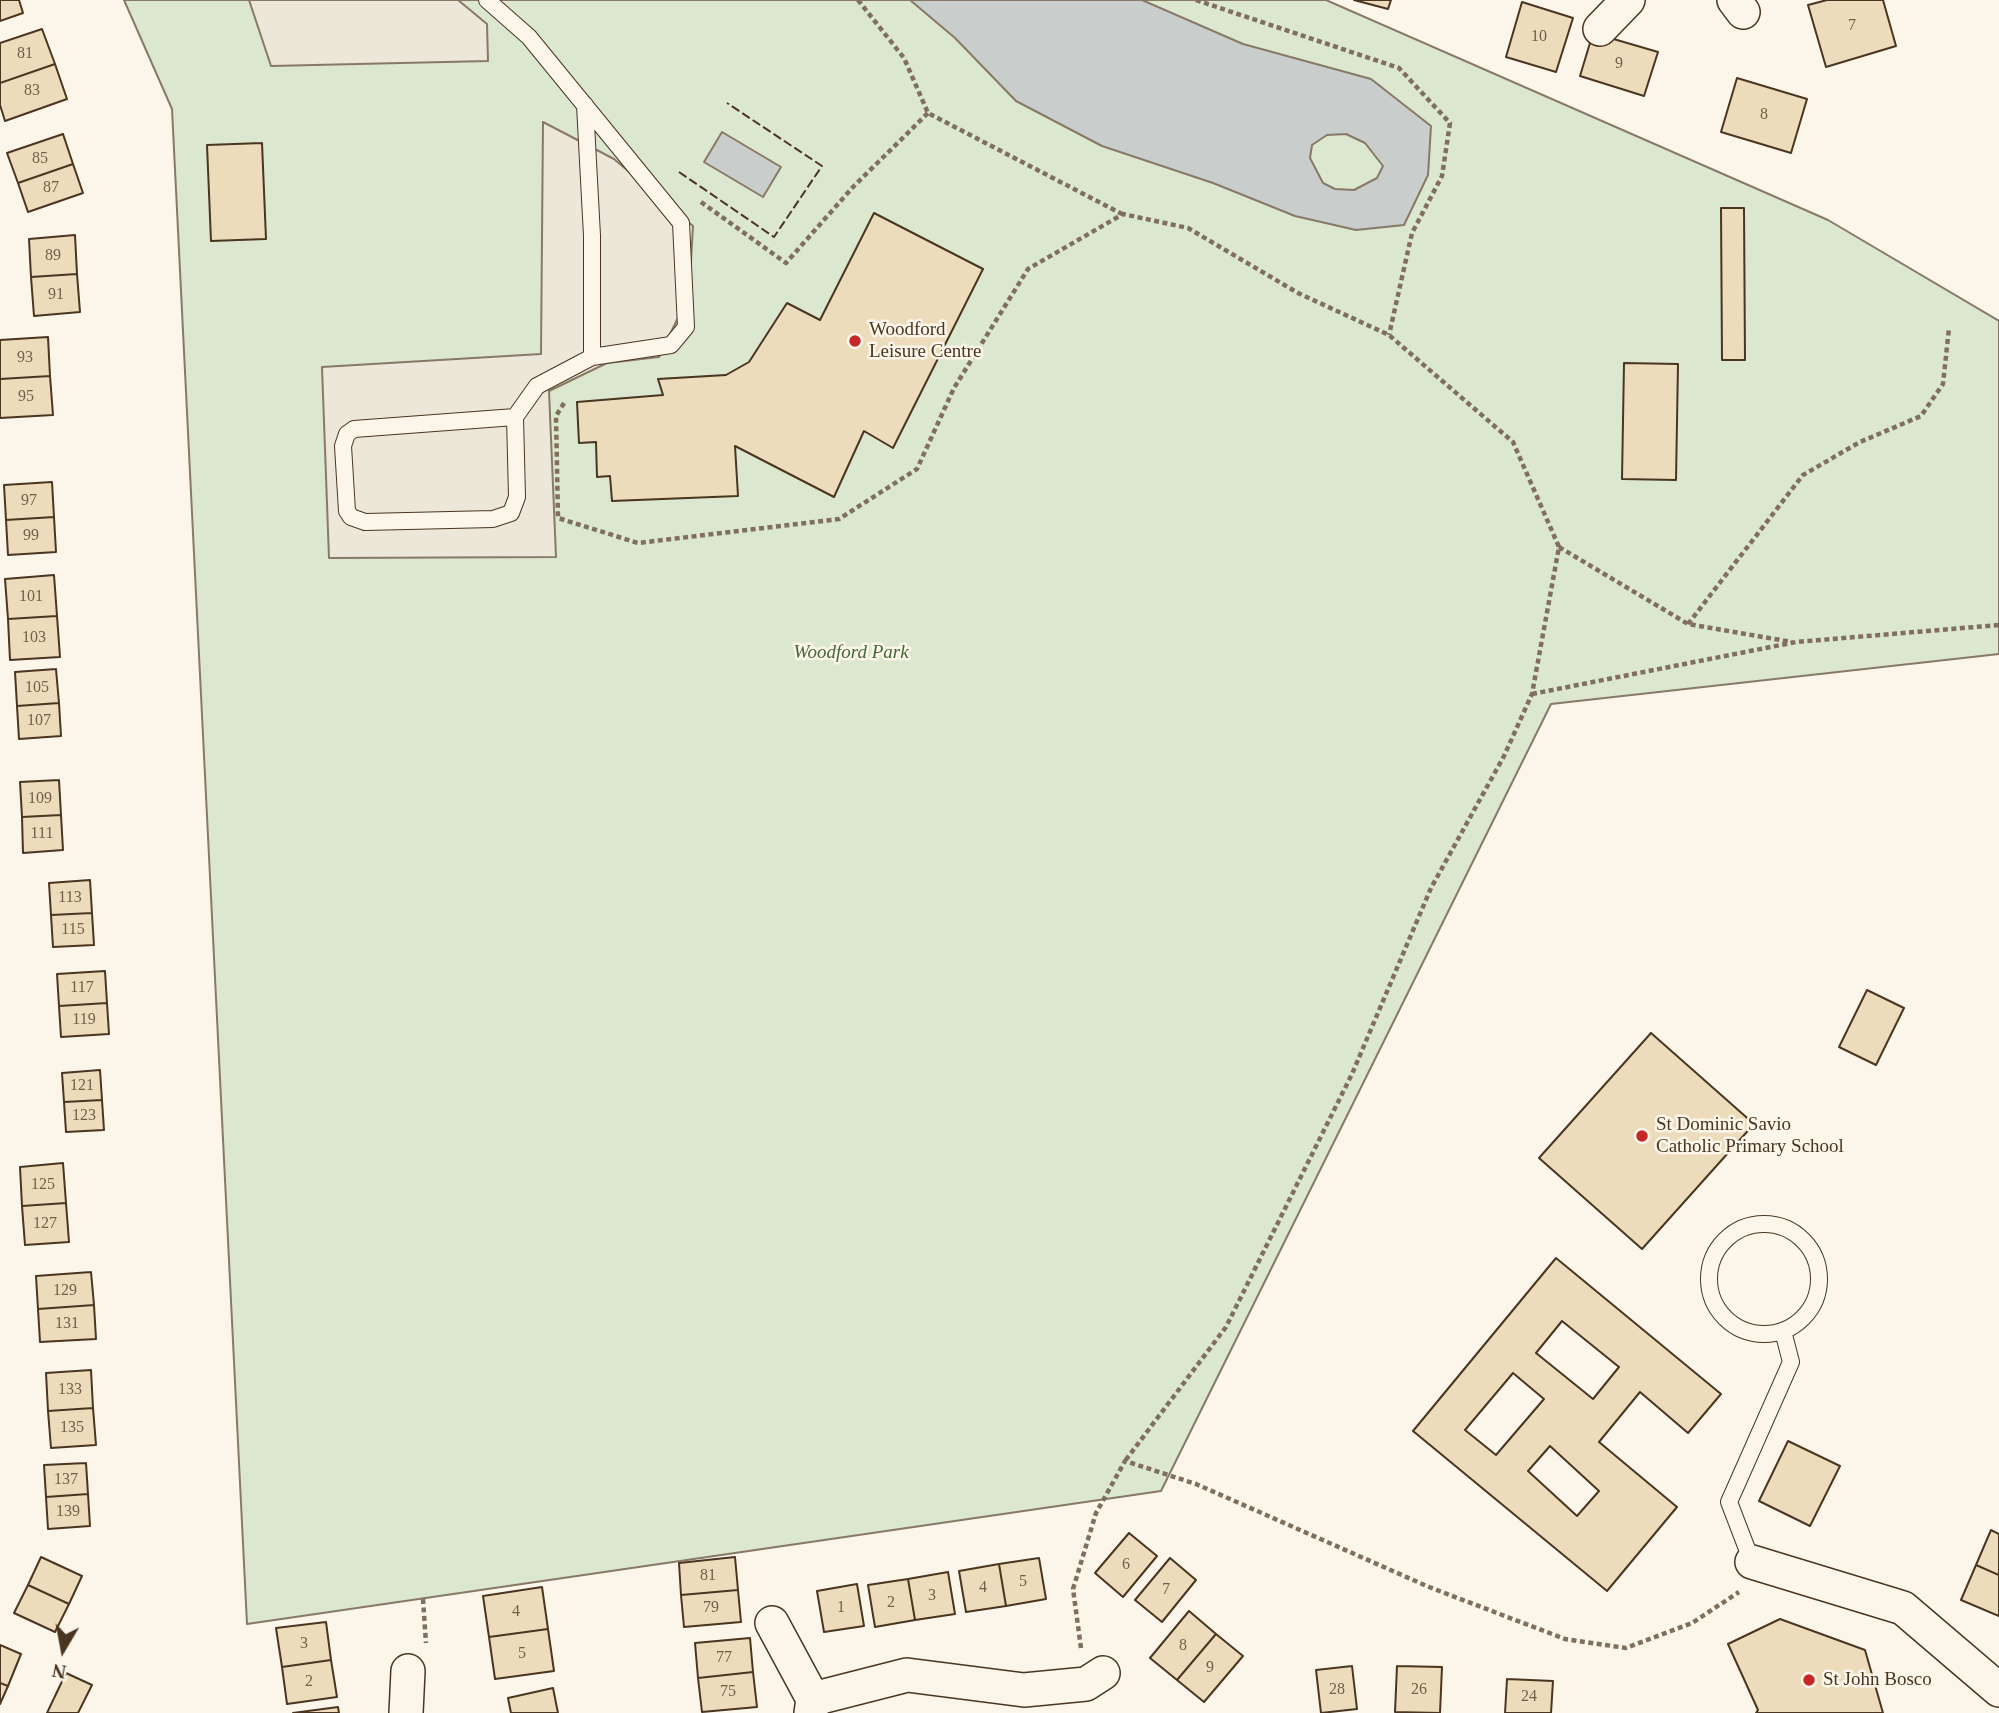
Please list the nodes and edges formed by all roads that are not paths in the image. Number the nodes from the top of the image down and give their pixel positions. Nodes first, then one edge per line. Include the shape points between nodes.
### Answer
1 (487, 0) edge
2 (1628, 0) edge
3 (1600, 29) dead end
4 (585, 105) junction
5 (592, 357) junction
6 (515, 417) junction
7 (1783, 1331) junction
8 (1764, 1565) joint
9 (772, 1623) dead end
10 (408, 1671) dead end
11 (1095, 1678) road end
12 (1999, 1690) edge
13 (1025, 1702) edge
14 (812, 1706) edge
15 (406, 1713) edge

1 - 4 lane via 529,37
2 - 3 street
4 - 5 lane
4 - 5 lane via 681,223 686,327 671,345
5 - 6 lane via 537,386
6 - 6 lane via 516,506 504,517 361,522 347,511 343,446 354,429
7 - 7 lane via 1805,1314 1818,1291 1814,1255 1789,1229 1763,1224 1736,1230 1712,1257 1710,1293 1730,1323 1747,1332
7 - 8 lane via 1791,1362 1729,1503
8 - 12 street via 1903,1608
9 - 14 street
10 - 15 street
11 - 13 street
13 - 14 street via 907,1675

